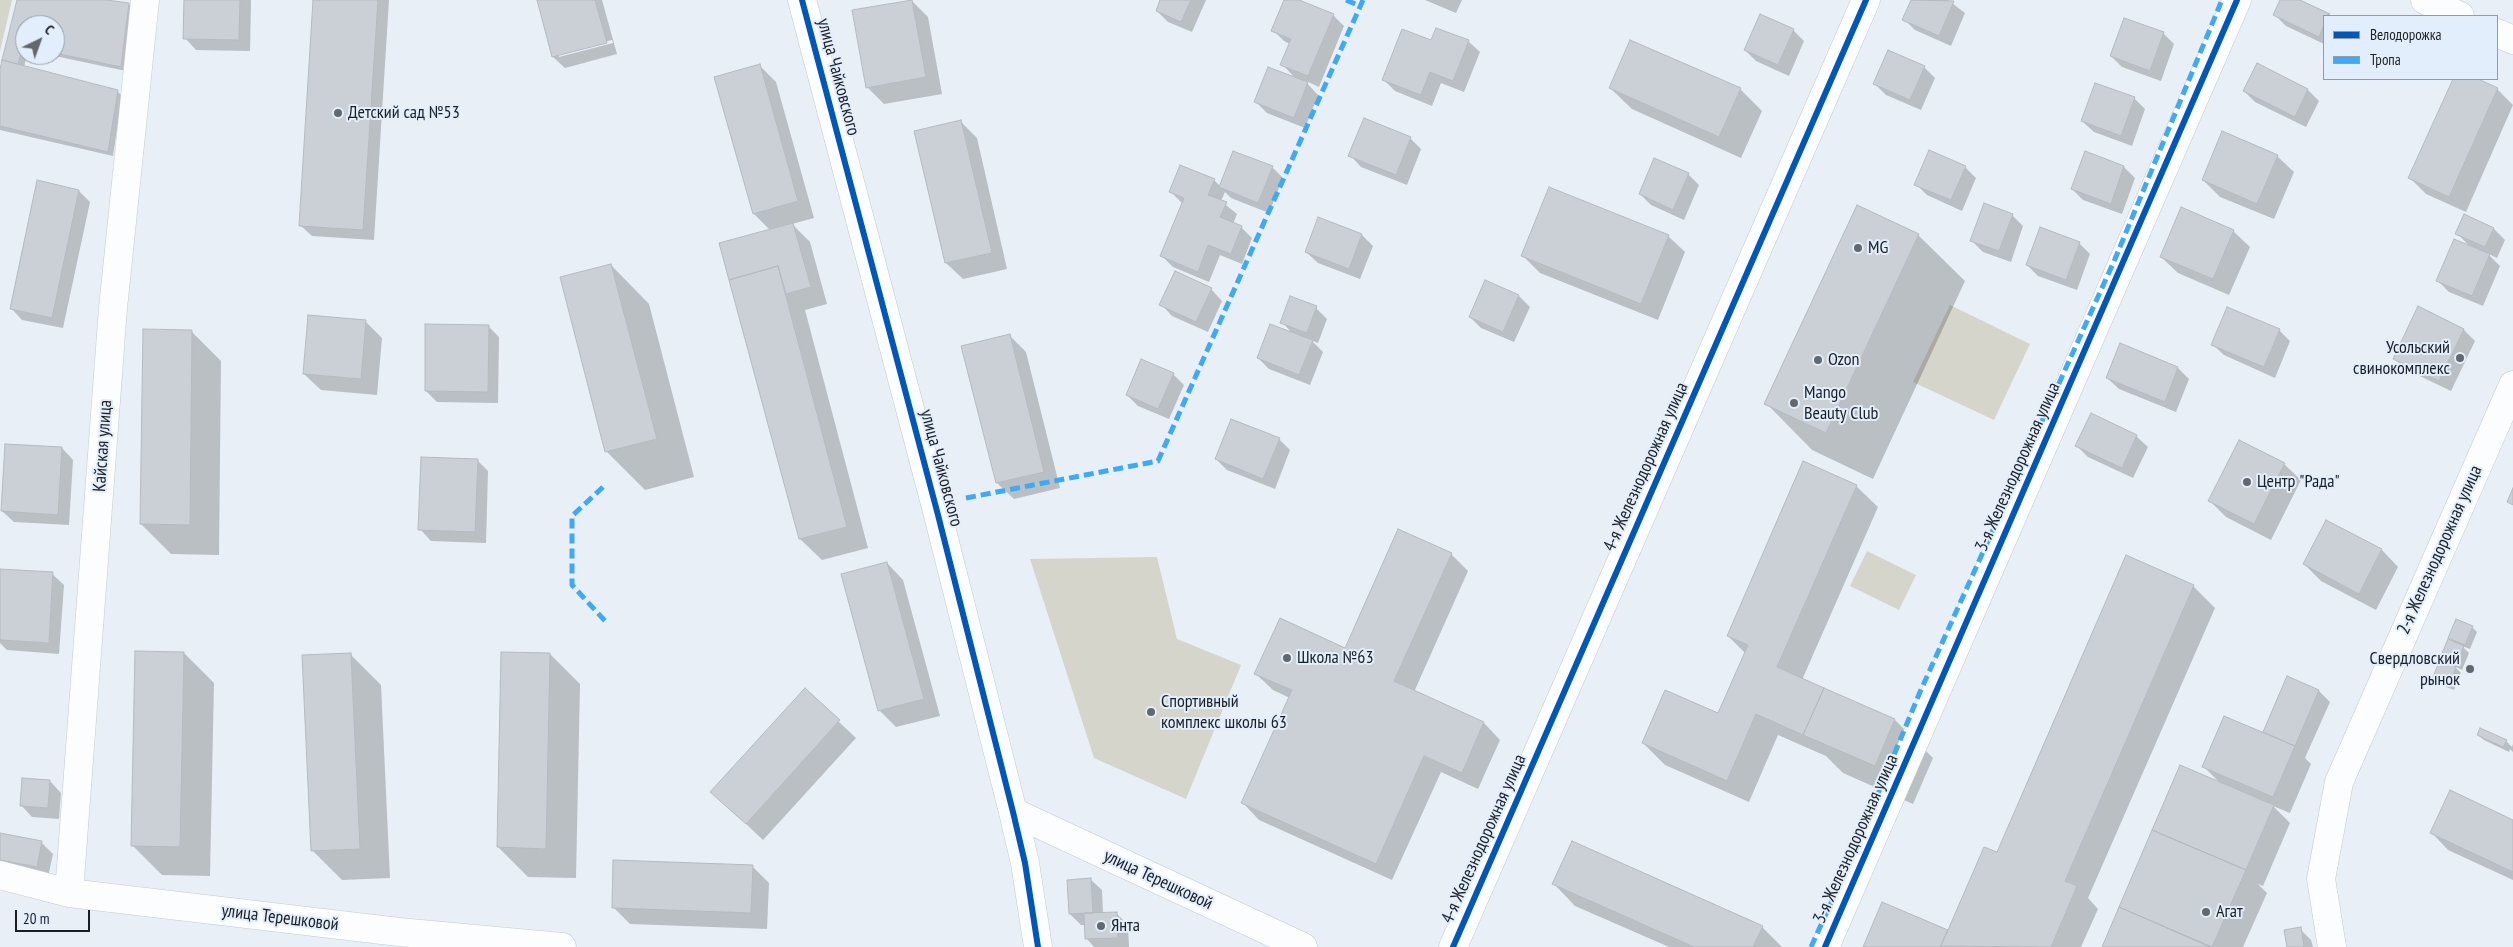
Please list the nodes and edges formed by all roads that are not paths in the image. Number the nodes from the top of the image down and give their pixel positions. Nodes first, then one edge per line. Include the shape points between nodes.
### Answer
1 (145, 0) edge
2 (802, 0) edge
3 (1866, 0) edge
4 (2237, 0) edge
5 (2425, 0) edge
6 (2458, 15) edge
7 (2498, 33) edge
8 (2513, 40) edge
9 (2513, 385) edge
10 (1013, 812) junction
11 (0, 875) edge
12 (69, 893) junction
13 (562, 947) edge
14 (1038, 947) edge
15 (1303, 947) edge
16 (1453, 947) edge
17 (1825, 947) edge
18 (2332, 947) edge

1 - 12 street, Кайская улица via 113,308
2 - 10 street, улица Чайковского
3 - 16 street, 4-я Железнодорожная улица
4 - 17 street, 3-я Железнодорожная улица
5 - 6 street
7 - 8 street
9 - 18 street, 2-я Железнодорожная улица via 2339,782 2321,879
10 - 14 street, улица Чайковского via 1025,863
10 - 15 street, улица Терешковой
11 - 12 street, улица Терешковой
12 - 13 street, улица Терешковой via 399,932

